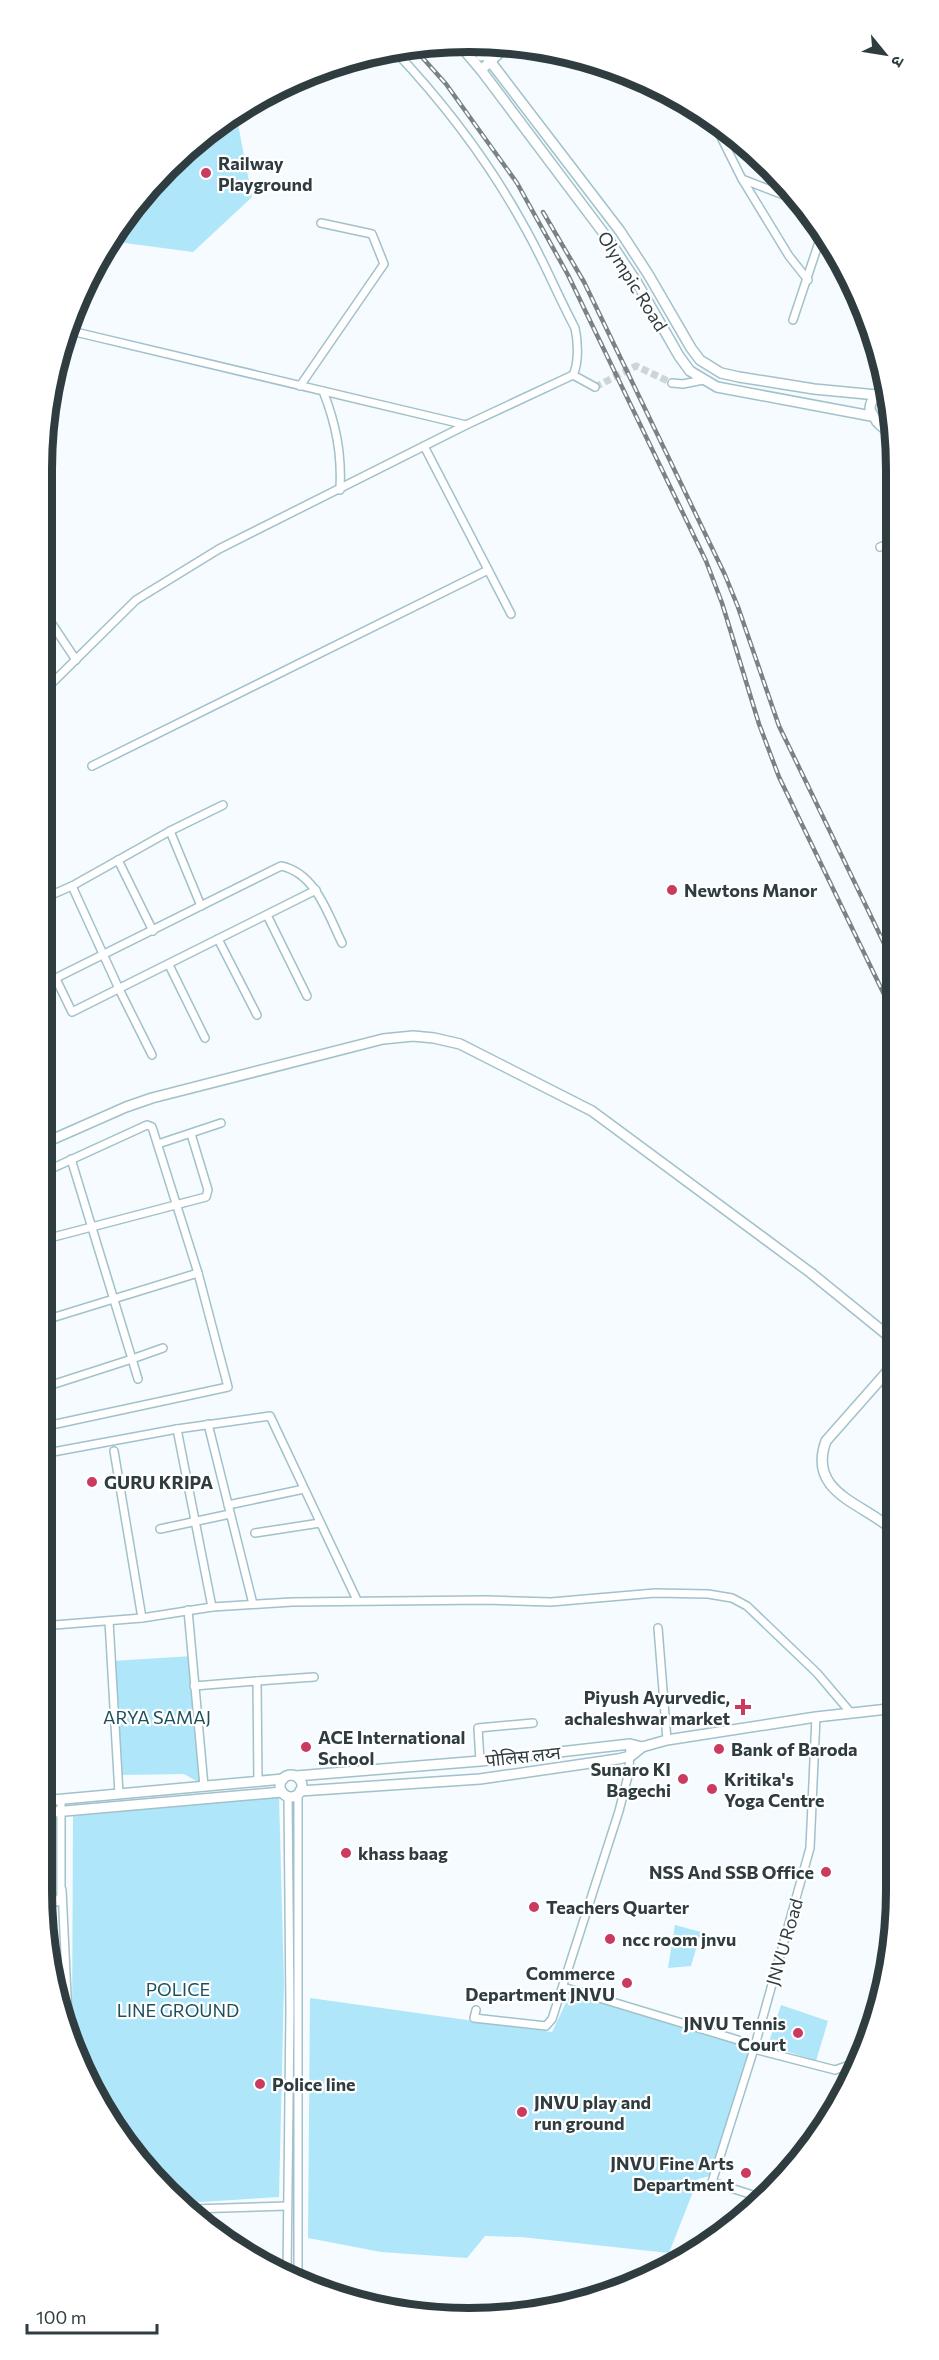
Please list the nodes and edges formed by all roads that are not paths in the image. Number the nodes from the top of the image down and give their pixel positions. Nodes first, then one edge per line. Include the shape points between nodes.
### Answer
1 (466, 52) edge
2 (485, 52) joint
3 (500, 53) edge
4 (402, 58) edge
5 (492, 61) junction
6 (478, 66) junction
7 (721, 138) edge
8 (742, 179) junction
9 (782, 194) edge
10 (321, 224) dead end
11 (819, 243) edge
12 (808, 280) junction
13 (793, 320) dead end
14 (76, 332) edge
15 (573, 375) junction
16 (703, 380) junction
17 (672, 383) tunnel mouth
18 (300, 386) junction
19 (595, 387) dead end
20 (323, 391) junction
21 (877, 395) joint
22 (874, 419) junction
23 (884, 424) edge
24 (466, 425) junction
25 (884, 428) edge
26 (424, 446) junction
27 (340, 490) junction
28 (886, 545) edge
29 (880, 547) dead end
30 (488, 570) junction
31 (511, 614) dead end
32 (52, 624) edge
33 (76, 660) junction
34 (52, 683) edge
35 (92, 766) dead end
36 (223, 805) dead end
37 (170, 831) junction
38 (118, 860) junction
39 (72, 886) junction
40 (316, 890) junction
41 (52, 895) edge
42 (201, 906) junction
43 (267, 915) junction
44 (153, 931) junction
45 (218, 939) junction
46 (342, 943) dead end
47 (103, 955) junction
48 (169, 964) junction
49 (56, 979) junction
50 (52, 981) edge
51 (119, 989) junction
52 (307, 996) dead end
53 (257, 1015) dead end
54 (205, 1038) dead end
55 (152, 1055) dead end
56 (221, 1123) dead end
57 (191, 1134) junction
58 (52, 1140) edge
59 (158, 1144) junction
60 (71, 1160) junction
61 (52, 1169) edge
62 (177, 1205) junction
63 (91, 1227) junction
64 (52, 1237) edge
65 (198, 1274) junction
66 (114, 1299) junction
67 (52, 1318) edge
68 (886, 1334) edge
69 (163, 1348) dead end
70 (132, 1359) junction
71 (886, 1372) edge
72 (138, 1379) dead end
73 (52, 1385) edge
74 (208, 1424) junction
75 (52, 1425) edge
76 (177, 1429) junction
77 (114, 1451) dead end
78 (52, 1452) edge
79 (304, 1489) junction
80 (228, 1505) junction
81 (230, 1514) junction
82 (195, 1521) junction
83 (320, 1523) junction
84 (886, 1523) edge
85 (160, 1529) dead end
86 (255, 1533) dead end
87 (357, 1600) junction
88 (253, 1604) junction
89 (212, 1607) junction
90 (188, 1610) junction
91 (142, 1618) junction
92 (109, 1621) junction
93 (52, 1625) edge
94 (658, 1628) dead end
95 (314, 1677) dead end
96 (257, 1681) junction
97 (195, 1686) junction
98 (886, 1709) edge
99 (851, 1713) junction
100 (816, 1717) junction
101 (533, 1723) dead end
102 (667, 1740) junction
103 (630, 1744) junction
104 (642, 1747) junction
105 (632, 1756) junction
106 (480, 1761) junction
107 (296, 1776) junction
108 (283, 1779) junction
109 (258, 1781) junction
110 (204, 1786) junction
111 (299, 1792) junction
112 (119, 1794) junction
113 (285, 1794) junction
114 (61, 1800) junction
115 (52, 1801) edge
116 (62, 1811) junction
117 (52, 1812) edge
118 (62, 1890) junction
119 (52, 1902) edge
120 (563, 1987) junction
121 (67, 1999) edge
122 (477, 2010) dead end
123 (754, 2049) junction
124 (847, 2067) edge
125 (753, 2195) edge
126 (287, 2206) junction
127 (200, 2208) edge
128 (287, 2265) edge
129 (298, 2270) edge

1 - 6 street, Olympic Road
2 - 5 street, Olympic Road
2 - 6 street
3 - 5 street
4 - 15 street via 476,149 525,227 575,328
5 - 6 street
5 - 21 street, Olympic Road via 620,231 700,360 722,373 739,377
6 - 16 street, Olympic Road via 608,239 679,356
7 - 8 street
8 - 9 street
8 - 12 street
10 - 18 street via 372,234 384,264
11 - 12 street
12 - 13 street
14 - 18 street
15 - 19 street
15 - 24 street
16 - 17 street
16 - 22 street, Olympic Road via 717,387
18 - 20 street
20 - 24 street
20 - 27 street via 334,420 342,463
21 - 22 street via 870,405
22 - 23 street, Olympic Road
22 - 25 street
24 - 26 street
26 - 27 street
26 - 30 street
27 - 33 street via 219,549 136,600
28 - 29 street
30 - 31 street
30 - 35 street
32 - 33 street
33 - 34 street
36 - 37 street
37 - 38 street
37 - 42 street
38 - 39 street
38 - 44 street
39 - 41 street
39 - 47 street
40 - 42 street via 304,876 281,866
40 - 43 street
40 - 46 street
42 - 44 street
43 - 45 street
43 - 52 street
44 - 47 street
45 - 48 street
45 - 53 street
47 - 49 street
47 - 51 street
48 - 51 street
48 - 54 street
49 - 50 street
49 - 51 street via 72,1012
51 - 55 street
56 - 57 street
57 - 59 street
57 - 62 street via 208,1194
58 - 68 street via 126,1107 174,1092 383,1039 413,1036 460,1044 592,1111 811,1273
59 - 60 street via 152,1127 147,1125
59 - 62 street
60 - 61 street
60 - 63 street
62 - 63 street
62 - 65 street
63 - 64 street
63 - 66 street
65 - 66 street
65 - 75 street via 228,1387
66 - 67 street
66 - 70 street
69 - 70 street
70 - 72 street
70 - 73 street
71 - 84 street via 826,1441 822,1453 825,1475 838,1493
74 - 76 street
74 - 79 street via 270,1416
74 - 80 street
76 - 78 street
76 - 82 street
77 - 91 street
79 - 80 street
79 - 83 street
80 - 81 street
81 - 82 street
81 - 88 street
82 - 85 street
82 - 89 street
83 - 86 street
83 - 87 street
87 - 88 street
87 - 99 street via 551,1602 655,1593 732,1598 747,1606 818,1673
88 - 89 street
89 - 90 street
90 - 91 street
90 - 97 street
91 - 92 street
92 - 93 street
92 - 112 street
94 - 102 street
95 - 96 street
96 - 97 street
96 - 109 street
97 - 110 street
98 - 99 street, पोलिस लय्न
99 - 100 street, पोलिस लय्न
100 - 102 street, पोलिस लय्न
100 - 123 street, JNVU Road via 810,1848
101 - 106 street via 478,1728
102 - 104 street, पोलिस लय्न
103 - 104 street, पोलिस लय्न
103 - 105 street
103 - 106 street, पोलिस लय्न
104 - 105 street, पोलिस लय्न
105 - 111 street, पोलिस लय्न via 480,1779
105 - 120 street via 619,1811
106 - 107 street, पोलिस लय्न
107 - 108 street
107 - 111 street via 301,1781
108 - 109 street
108 - 113 street via 280,1785
109 - 110 street
110 - 112 street
111 - 113 street
111 - 129 street
112 - 114 street
113 - 116 street
113 - 126 street via 290,2010
114 - 115 street
114 - 116 street
116 - 117 street
116 - 118 street
118 - 119 street via 57,1902
118 - 121 street
120 - 122 street via 546,2026 474,2018
120 - 123 street via 738,2040
123 - 124 street via 835,2070
123 - 125 street, JNVU Road via 712,2182
126 - 127 street
126 - 128 street

